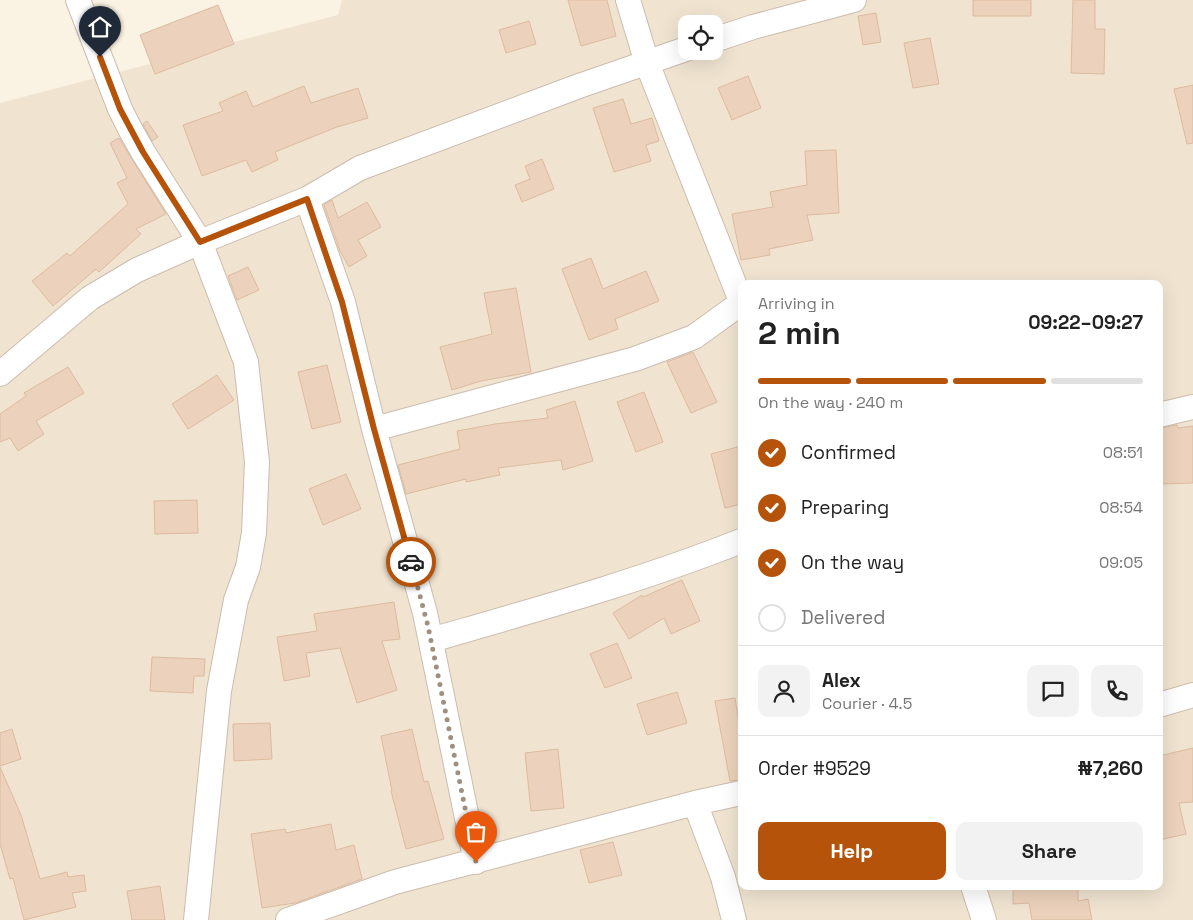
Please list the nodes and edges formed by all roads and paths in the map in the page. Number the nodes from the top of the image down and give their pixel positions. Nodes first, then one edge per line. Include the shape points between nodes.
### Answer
1 (78, 0) edge
2 (628, 0) edge
3 (854, 0) edge
4 (723, 37) edge
5 (678, 52) edge
6 (647, 62) junction
7 (307, 199) junction
8 (200, 242) junction
9 (738, 294) edge
10 (738, 304) edge
11 (0, 374) edge
12 (1193, 407) edge
13 (1163, 414) edge
14 (374, 429) junction
15 (738, 542) edge
16 (431, 640) junction
17 (1193, 695) edge
18 (1163, 704) edge
19 (738, 794) edge
20 (696, 803) junction
21 (476, 862) junction
22 (974, 890) edge
23 (348, 910) edge
24 (196, 920) edge
25 (288, 920) edge
26 (734, 920) edge
27 (984, 920) edge

1 - 8 street via 130,129
2 - 6 street
3 - 4 street
5 - 6 street
6 - 7 street via 360,168
6 - 9 street
7 - 8 street
7 - 14 street via 342,302
8 - 11 street via 137,270 90,298
8 - 24 street via 246,362 256,462 254,534 248,567 236,600 219,691
10 - 14 street via 694,337 635,359
12 - 13 street
14 - 16 street
15 - 16 street via 550,606
16 - 21 street
17 - 18 street
19 - 20 street
20 - 21 street
20 - 26 street via 723,877
21 - 23 street via 395,882
22 - 27 street
23 - 25 street

